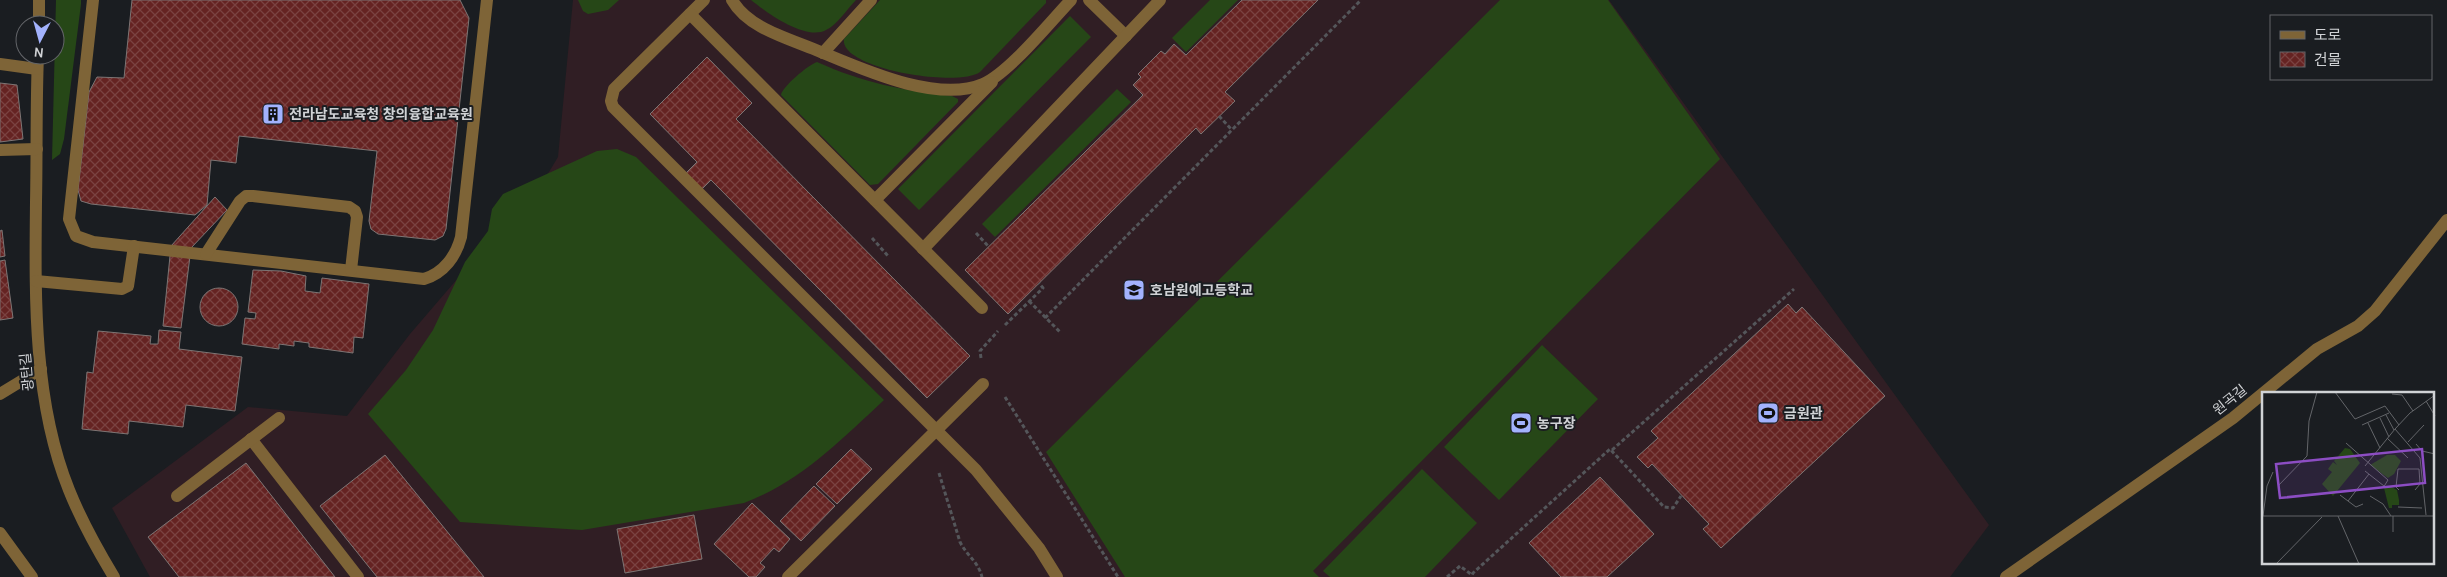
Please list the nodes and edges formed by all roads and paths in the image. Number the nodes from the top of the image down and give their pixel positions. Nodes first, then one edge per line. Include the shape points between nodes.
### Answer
1 (40, 0) edge
2 (93, 0) edge
3 (487, 0) edge
4 (704, 0) edge
5 (732, 0) edge
6 (871, 0) edge
7 (1071, 0) edge
8 (1089, 0) edge
9 (1160, 0) edge
10 (1361, 0) edge
11 (690, 14) junction
12 (39, 15) edge
13 (1126, 36) junction
14 (824, 53) junction
15 (0, 64) edge
16 (37, 65) edge
17 (37, 69) junction
18 (999, 75) junction
19 (1219, 116) dead end
20 (1232, 130) junction
21 (37, 149) junction
22 (0, 150) edge
23 (875, 200) junction
24 (2447, 220) edge
25 (134, 246) junction
26 (923, 249) junction
27 (206, 254) junction
28 (351, 270) junction
29 (36, 281) junction
30 (1039, 283) dead end
31 (1794, 289) dead end
32 (1029, 301) junction
33 (982, 308) dead end
34 (1045, 318) junction
35 (1060, 332) dead end
36 (981, 359) dead end
37 (41, 369) junction
38 (983, 384) dead end
39 (1002, 392) dead end
40 (2265, 392) edge
41 (0, 394) edge
42 (2262, 394) edge
43 (279, 418) dead end
44 (933, 434) junction
45 (251, 439) junction
46 (1612, 450) junction
47 (177, 496) dead end
48 (1682, 496) dead end
49 (0, 533) edge
50 (1056, 576) edge
51 (32, 577) edge
52 (114, 577) edge
53 (358, 577) edge
54 (788, 577) edge
55 (982, 577) edge
56 (1118, 577) edge
57 (1447, 577) edge
58 (2006, 577) edge

1 - 12 street
2 - 25 street via 69,219 76,236 93,242
3 - 28 street via 461,237 454,255 438,272 424,278
4 - 11 street
5 - 14 street via 749,19
6 - 14 street
7 - 18 street
8 - 13 street
9 - 13 street
10 - 20 path
11 - 23 street
11 - 44 street via 614,89 613,107
13 - 26 street
14 - 18 street via 882,78 944,89 964,89
15 - 17 street
16 - 17 street, 광탄길
17 - 21 street, 광탄길
18 - 23 street
19 - 20 path
20 - 34 path
21 - 22 street
21 - 29 street, 광탄길
23 - 26 street
24 - 40 street, 원곡길 via 2375,311 2358,326 2317,349
25 - 27 street
25 - 29 street via 130,280 122,289
26 - 33 street
27 - 28 street
27 - 28 street via 240,201 246,196 253,196 349,207 355,211
29 - 37 street, 광탄길
30 - 32 path via 1043,288
31 - 46 path
32 - 34 path
32 - 36 path via 983,347
34 - 35 path
37 - 41 street
37 - 52 street, 광탄길 via 50,425 68,489
38 - 44 street
39 - 56 path
42 - 58 street, 원곡길 via 2233,418
43 - 45 street
44 - 50 street via 976,470 1028,534
44 - 54 street
44 - 55 path via 960,542 975,559
45 - 47 street
45 - 53 street
46 - 48 path via 1664,507 1673,508
46 - 57 path via 1607,450 1472,575 1460,566
49 - 51 street

